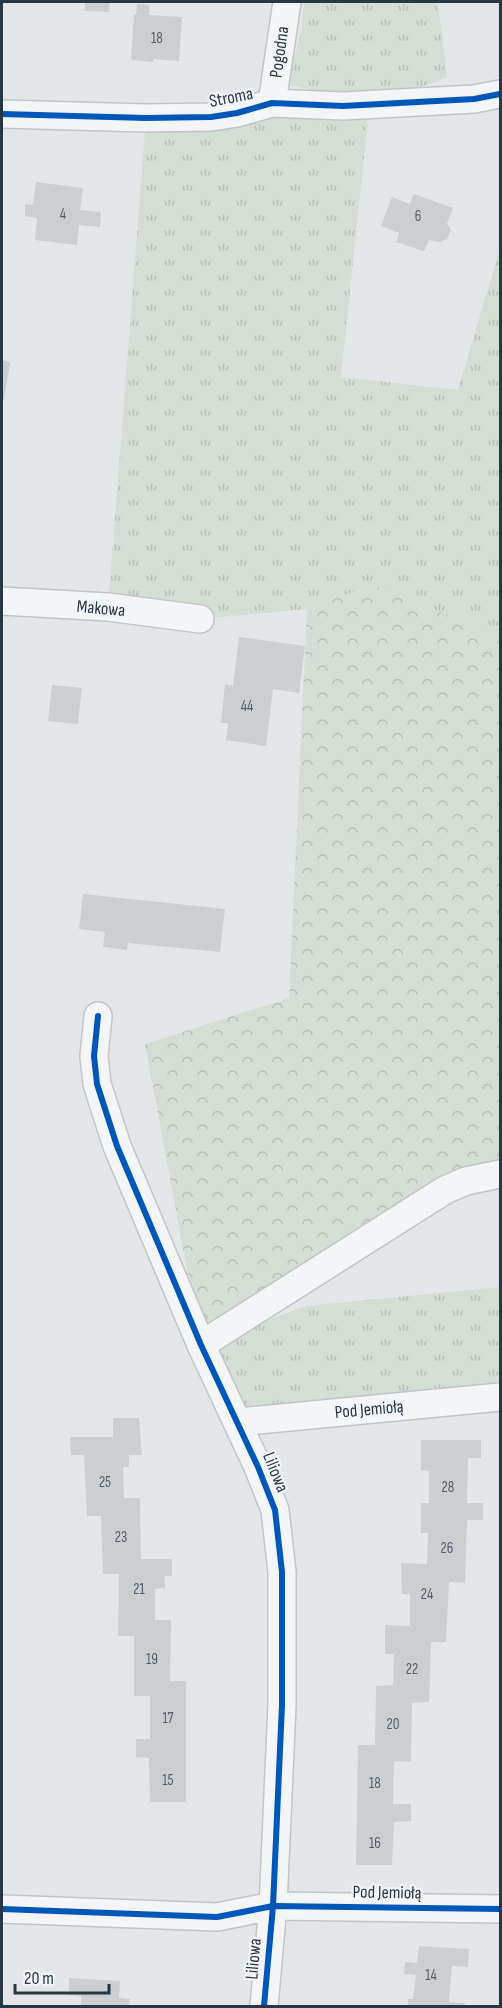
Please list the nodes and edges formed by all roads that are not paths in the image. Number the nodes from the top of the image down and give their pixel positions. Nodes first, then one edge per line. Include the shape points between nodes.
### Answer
1 (287, 2) edge
2 (501, 94) edge
3 (272, 103) junction
4 (2, 114) edge
5 (2, 601) edge
6 (200, 619) dead end
7 (98, 1016) dead end
8 (501, 1174) edge
9 (201, 1345) junction
10 (501, 1397) edge
11 (238, 1422) junction
12 (273, 1906) junction
13 (2, 1909) edge
14 (501, 1909) edge
15 (264, 2007) edge

1 - 3 street, Pogodna
2 - 3 street, Stroma via 343,106
3 - 4 street, Stroma via 211,117
5 - 6 street, Makowa
7 - 9 street, Liliowa via 94,1056 97,1084 117,1146
8 - 9 street via 445,1190
9 - 11 street, Liliowa
10 - 11 street, Pod Jemiołą
11 - 12 street, Liliowa via 275,1509 282,1572 282,1706
12 - 13 street, Pod Jemiołą via 217,1917
12 - 14 street, Pod Jemiołą
12 - 15 street, Liliowa

